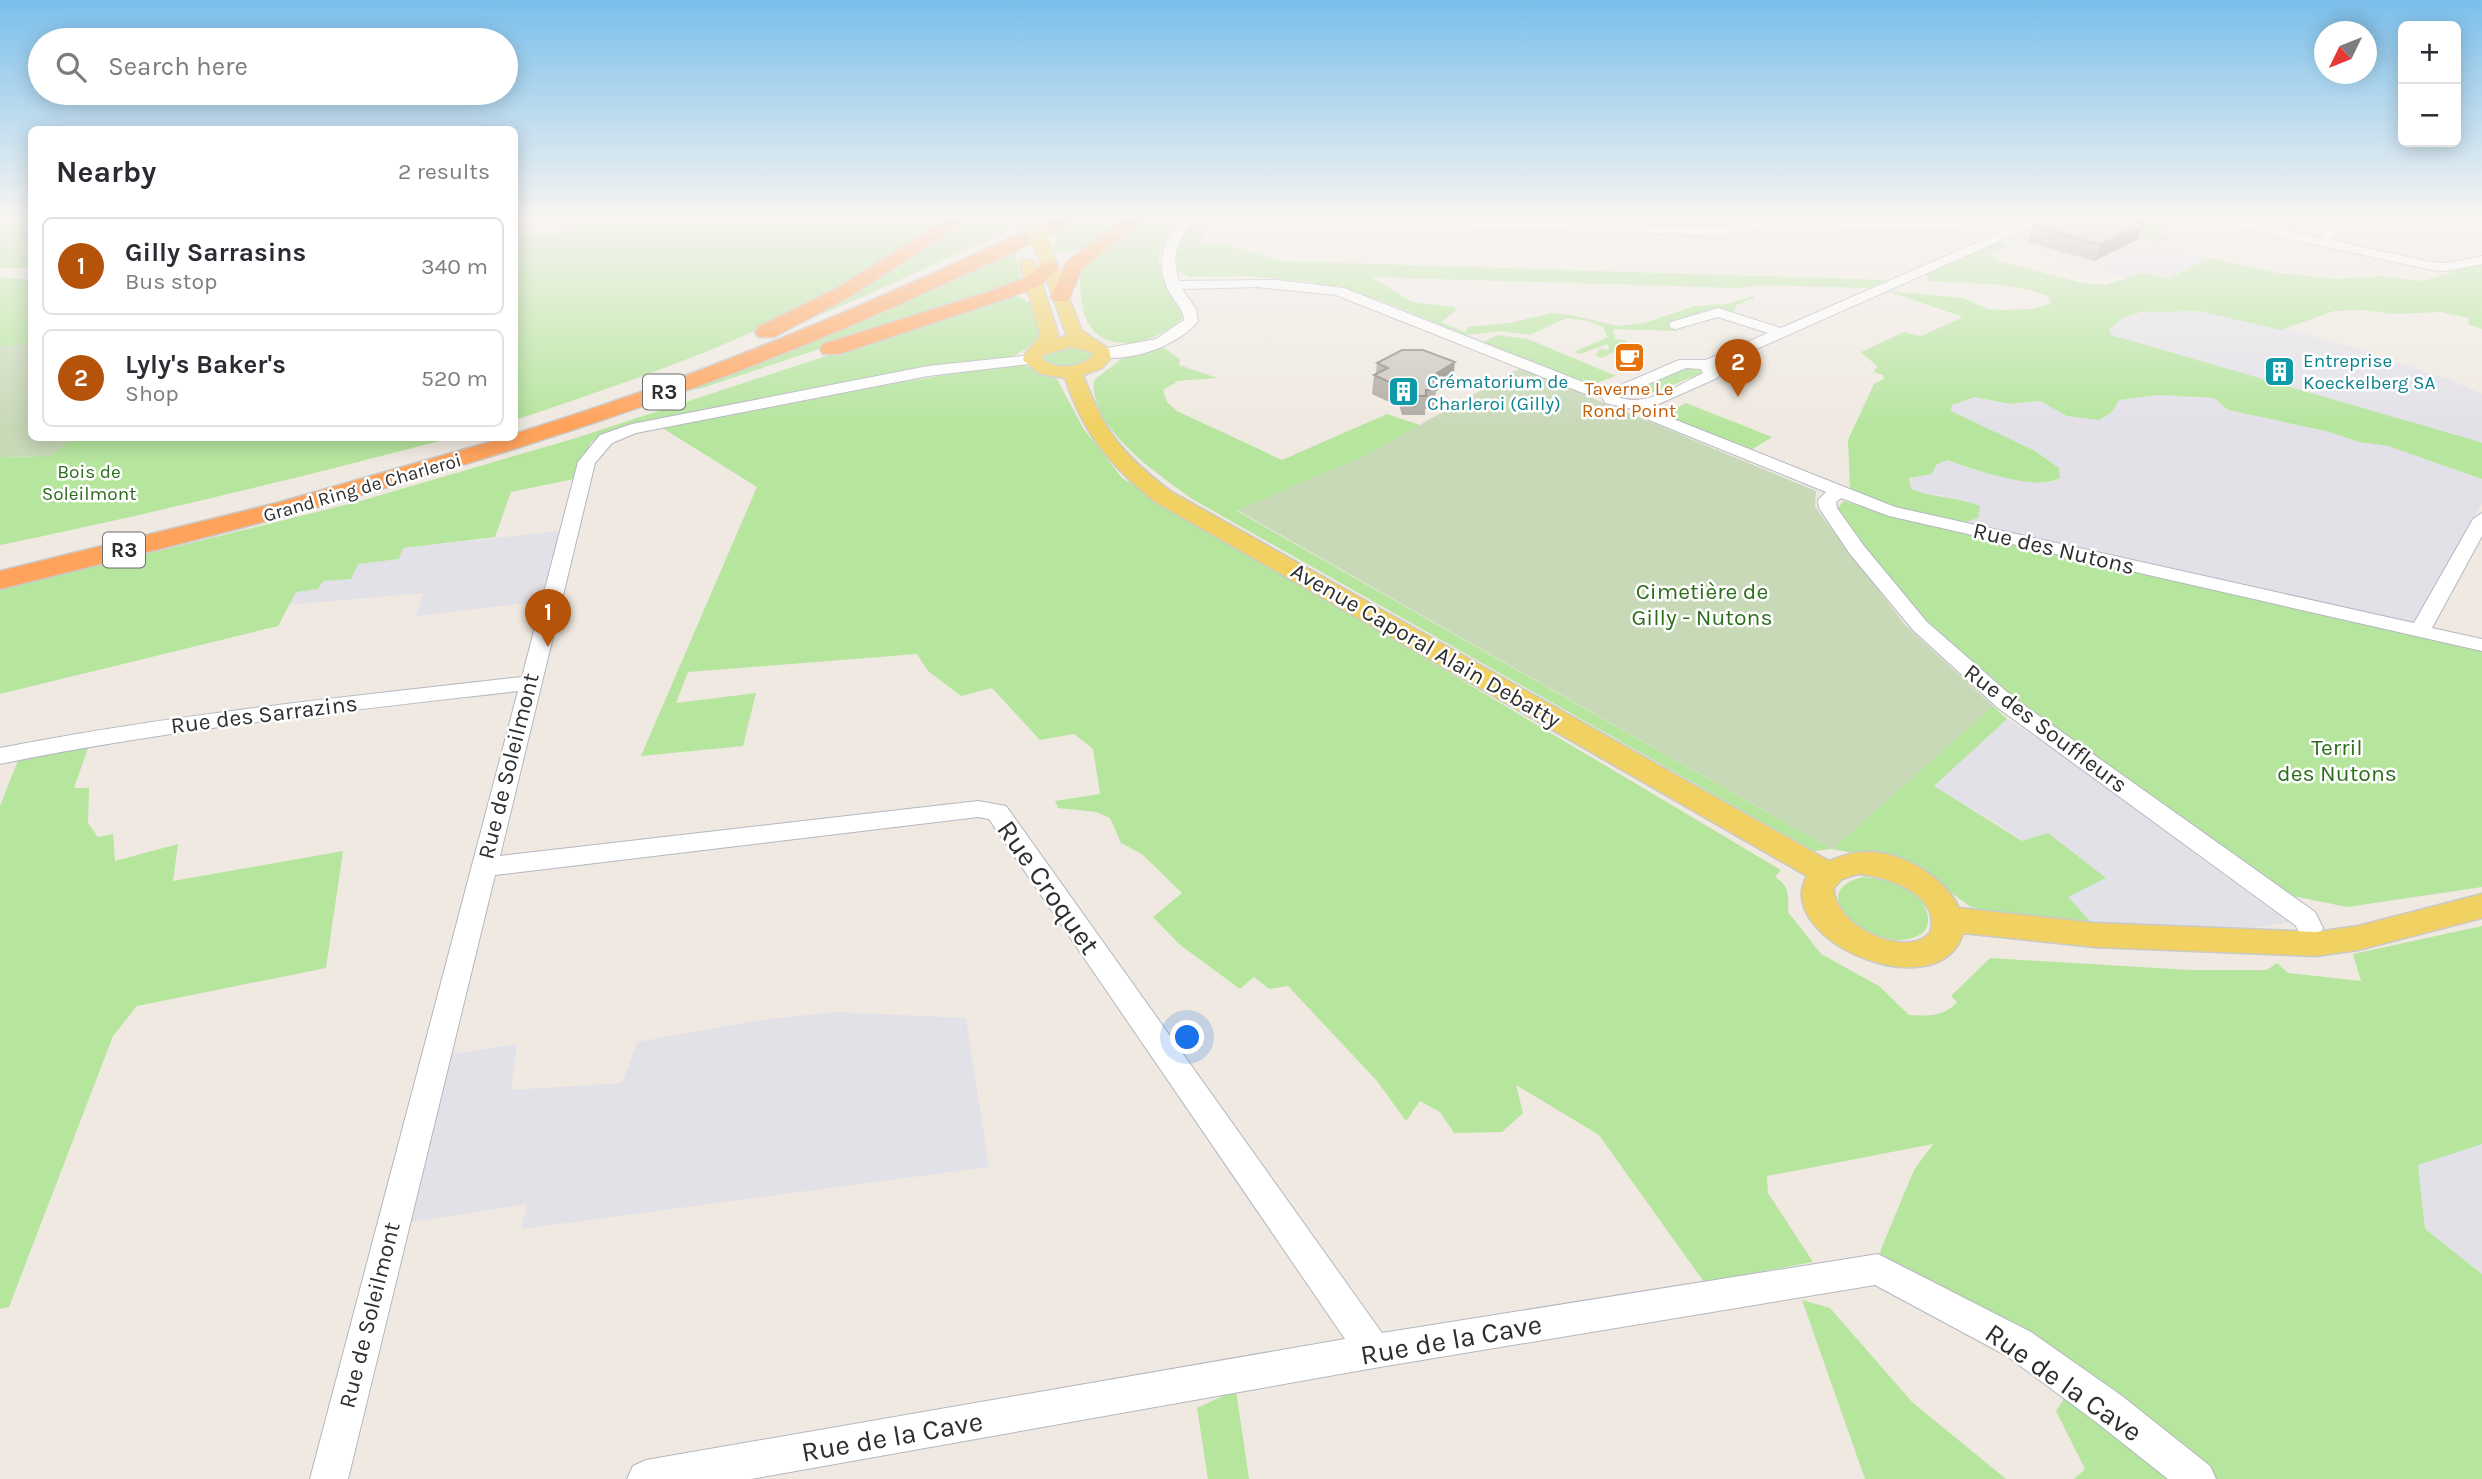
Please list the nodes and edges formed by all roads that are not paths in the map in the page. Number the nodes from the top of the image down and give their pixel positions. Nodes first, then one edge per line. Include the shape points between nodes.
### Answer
1 (846, 288) edge
2 (894, 288) edge
3 (919, 288) edge
4 (1027, 288) edge
5 (1043, 288) edge
6 (1051, 288) edge
7 (1177, 288) edge
8 (1322, 288) edge
9 (1885, 288) edge
10 (1676, 325) dead end
11 (1782, 333) junction
12 (1085, 343) junction
13 (1038, 353) junction
14 (1102, 354) junction
15 (1708, 365) junction
16 (1072, 371) junction
17 (659, 382) junction
18 (1627, 388) junction
19 (1609, 394) junction
20 (1646, 403) junction
21 (518, 429) edge
22 (479, 441) edge
23 (518, 441) edge
24 (518, 441) edge
25 (1837, 492) junction
26 (248, 519) junction
27 (2482, 520) edge
28 (0, 566) edge
29 (0, 580) edge
30 (2420, 631) junction
31 (2482, 645) edge
32 (529, 683) junction
33 (0, 756) edge
34 (483, 867) junction
35 (1826, 873) junction
36 (2482, 906) edge
37 (1950, 919) junction
38 (2404, 923) junction
39 (2311, 928) junction
40 (2246, 940) junction
41 (1374, 1352) junction
42 (329, 1479) edge
43 (646, 1479) edge
44 (2197, 1479) edge

1 - 17 highway via 802,315
2 - 17 highway, R3
3 - 24 highway, Grand Ring de Charleroi / R3 via 675,388
4 - 26 highway via 1024,293 1001,294 484,460 334,502
5 - 13 main road via 1049,334
6 - 12 main road via 1075,336
7 - 14 street via 1191,310 1191,321 1184,330 1154,345
8 - 19 street
9 - 11 street
10 - 11 street via 1718,312
11 - 15 street
12 - 13 main road via 1064,342
12 - 14 main road
13 - 16 main road via 1046,369
13 - 32 street, Rue de Soleilmont via 632,429 606,439 587,462
14 - 16 main road via 1098,363
15 - 18 street via 1684,363
15 - 20 street via 1711,375
16 - 35 main road, Avenue Caporal Alain Debatty via 1087,414 1108,449 1162,496
17 - 21 highway, R3
18 - 19 street
18 - 20 street via 1647,393
19 - 20 street via 1618,404
20 - 25 street, Rue des Nutons via 1654,417
22 - 28 highway, Grand Ring de Charleroi / R3 via 246,506
23 - 26 highway, Grand Ring de Charleroi / R3
25 - 30 street, Rue des Nutons via 1889,510
25 - 39 street, Rue des Souffleurs via 1827,500 1828,508 1920,626 2006,702 2306,919
26 - 29 highway, Grand Ring de Charleroi / R3
27 - 30 street
30 - 31 street, Rue des Nutons
32 - 33 street, Rue des Sarrazins via 288,710
32 - 34 street, Rue de Soleilmont
34 - 41 street, Rue Croquet via 852,821 978,809 997,812
34 - 42 street, Rue de Soleilmont
35 - 37 main road via 1857,863 1897,870 1932,891
35 - 37 main road via 1818,884 1817,899 1824,914 1837,930 1879,952 1924,953 1940,946 1949,934
36 - 38 main road
37 - 40 main road via 2132,939
38 - 39 main road via 2371,920
38 - 40 main road via 2386,932 2317,944
39 - 40 main road
41 - 43 street, Rue de la Cave
41 - 44 street, Rue de la Cave via 1878,1269 2019,1344

